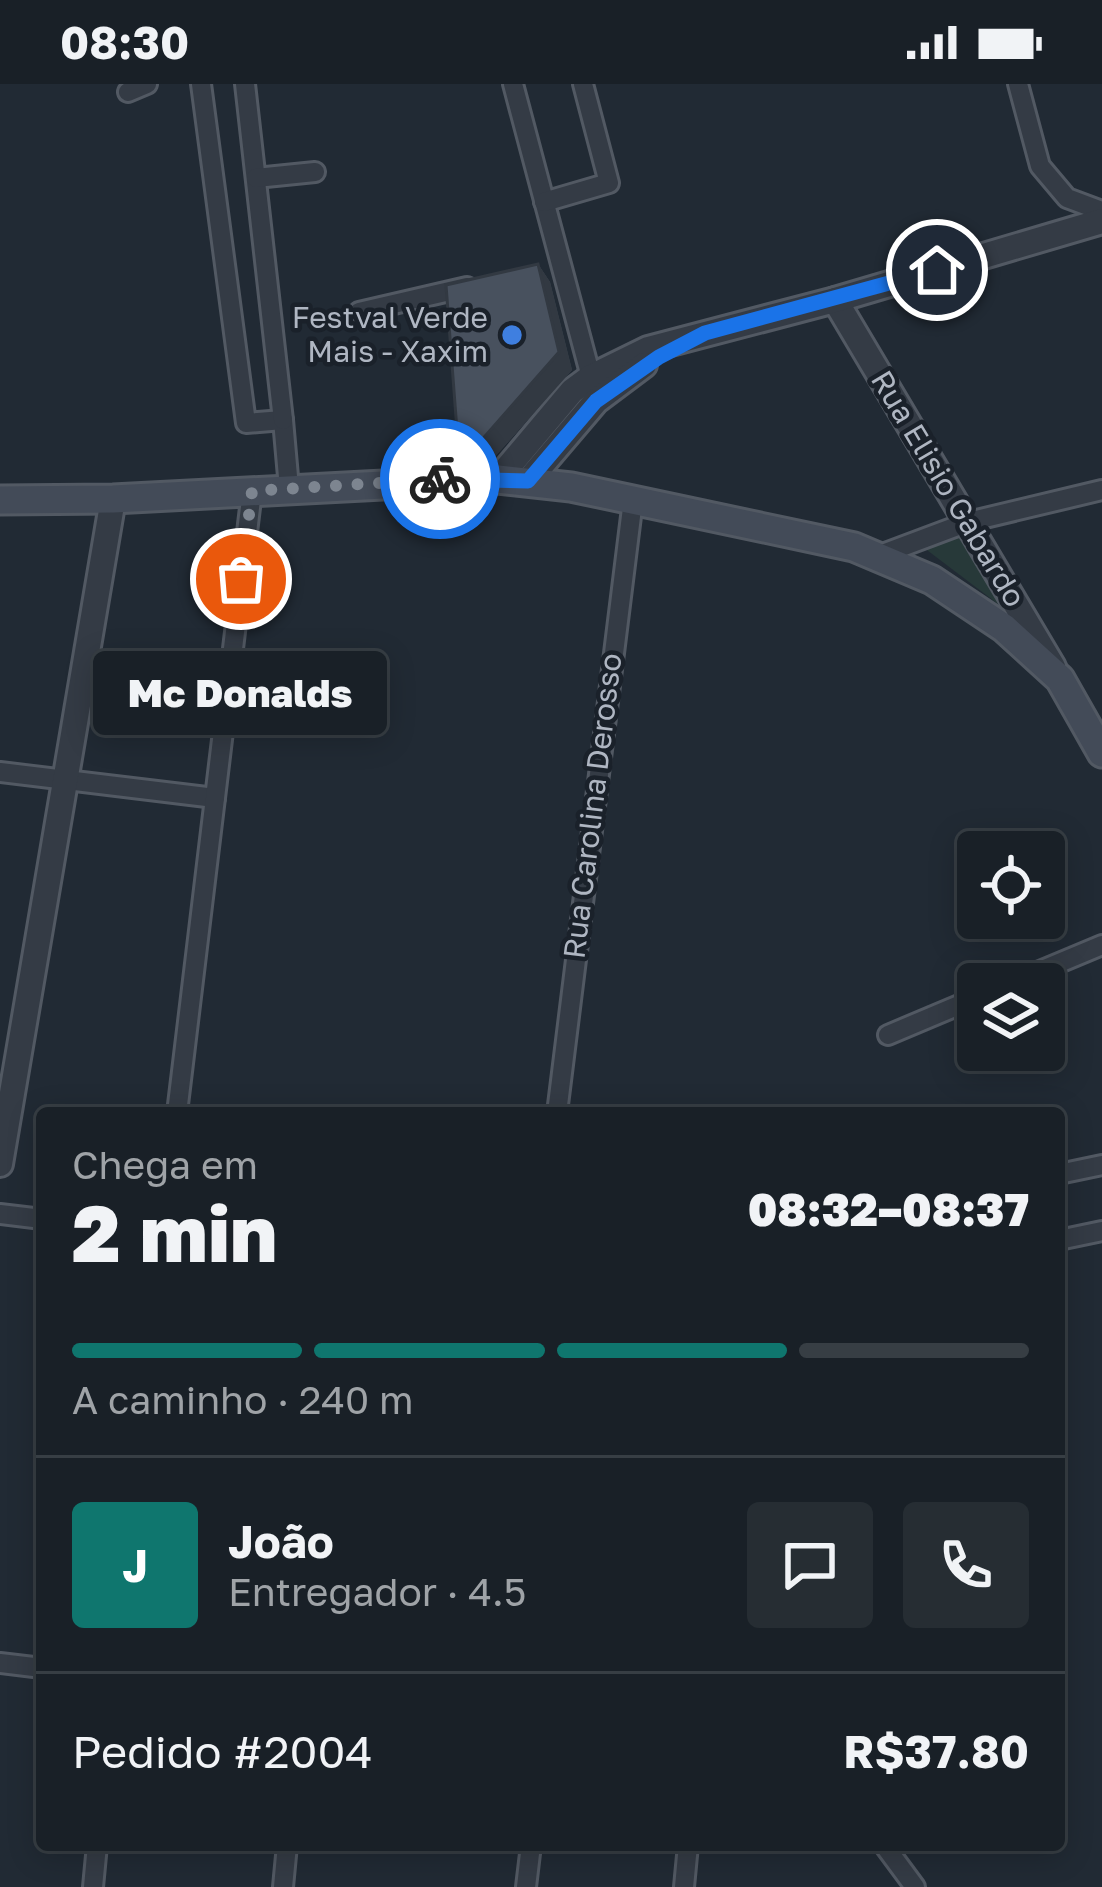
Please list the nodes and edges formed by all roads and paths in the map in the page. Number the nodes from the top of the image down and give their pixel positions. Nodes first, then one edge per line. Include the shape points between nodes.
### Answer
1 (147, 84) edge
2 (201, 84) edge
3 (245, 84) edge
4 (513, 84) edge
5 (583, 84) edge
6 (1018, 84) edge
7 (128, 92) dead end
8 (315, 172) dead end
9 (256, 178) junction
10 (544, 202) junction
11 (1102, 211) edge
12 (1102, 221) edge
13 (559, 266) junction
14 (537, 271) edge
15 (493, 281) edge
16 (835, 300) junction
17 (359, 312) dead end
18 (598, 385) junction
19 (284, 419) junction
20 (498, 479) junction
21 (528, 481) junction
22 (289, 488) junction
23 (1102, 490) edge
24 (252, 491) junction
25 (112, 499) junction
26 (0, 500) edge
27 (633, 500) junction
28 (968, 522) junction
29 (880, 555) junction
30 (1060, 679) junction
31 (1102, 753) edge
32 (0, 772) edge
33 (65, 781) junction
34 (215, 798) junction
35 (1102, 945) edge
36 (1060, 963) edge
37 (957, 1006) edge
38 (888, 1035) dead end
39 (10, 1056) edge
40 (178, 1107) edge
41 (558, 1107) edge
42 (0, 1164) edge
43 (1102, 1165) edge
44 (1065, 1173) edge
45 (0, 1214) edge
46 (36, 1218) edge
47 (1102, 1231) edge
48 (1065, 1239) edge
49 (0, 1663) edge
50 (36, 1667) edge
51 (96, 1851) edge
52 (286, 1851) edge
53 (530, 1851) edge
54 (687, 1851) edge
55 (888, 1851) edge
56 (92, 1887) edge
57 (283, 1887) edge
58 (526, 1887) edge
59 (684, 1887) edge
60 (915, 1887) edge

1 - 7 street
2 - 19 street via 247,423
3 - 9 street
4 - 10 street
5 - 10 street via 609,183
6 - 11 street via 1040,166 1067,198
8 - 9 street
9 - 19 street
10 - 13 street
12 - 16 street
13 - 14 street
13 - 18 street
15 - 17 street
16 - 18 street via 664,343
16 - 28 street, Rua Elisio Gabardo
18 - 20 street via 568,395
18 - 21 street
19 - 22 street
20 - 21 main road
20 - 22 main road
21 - 27 main road
22 - 24 main road
23 - 28 street
24 - 25 main road
24 - 34 street
25 - 26 main road
25 - 33 street
27 - 29 main road
27 - 41 street, Rua Carolina Derosso
28 - 29 street
28 - 30 street, Rua Elisio Gabardo
29 - 30 main road via 1004,628
30 - 31 main road
32 - 33 street
33 - 34 street
33 - 39 street
34 - 40 street
35 - 36 street
37 - 38 street
39 - 42 street
43 - 44 street
45 - 46 street
47 - 48 street
49 - 50 street
51 - 56 street
52 - 57 street
53 - 58 street
54 - 59 street
55 - 60 street

